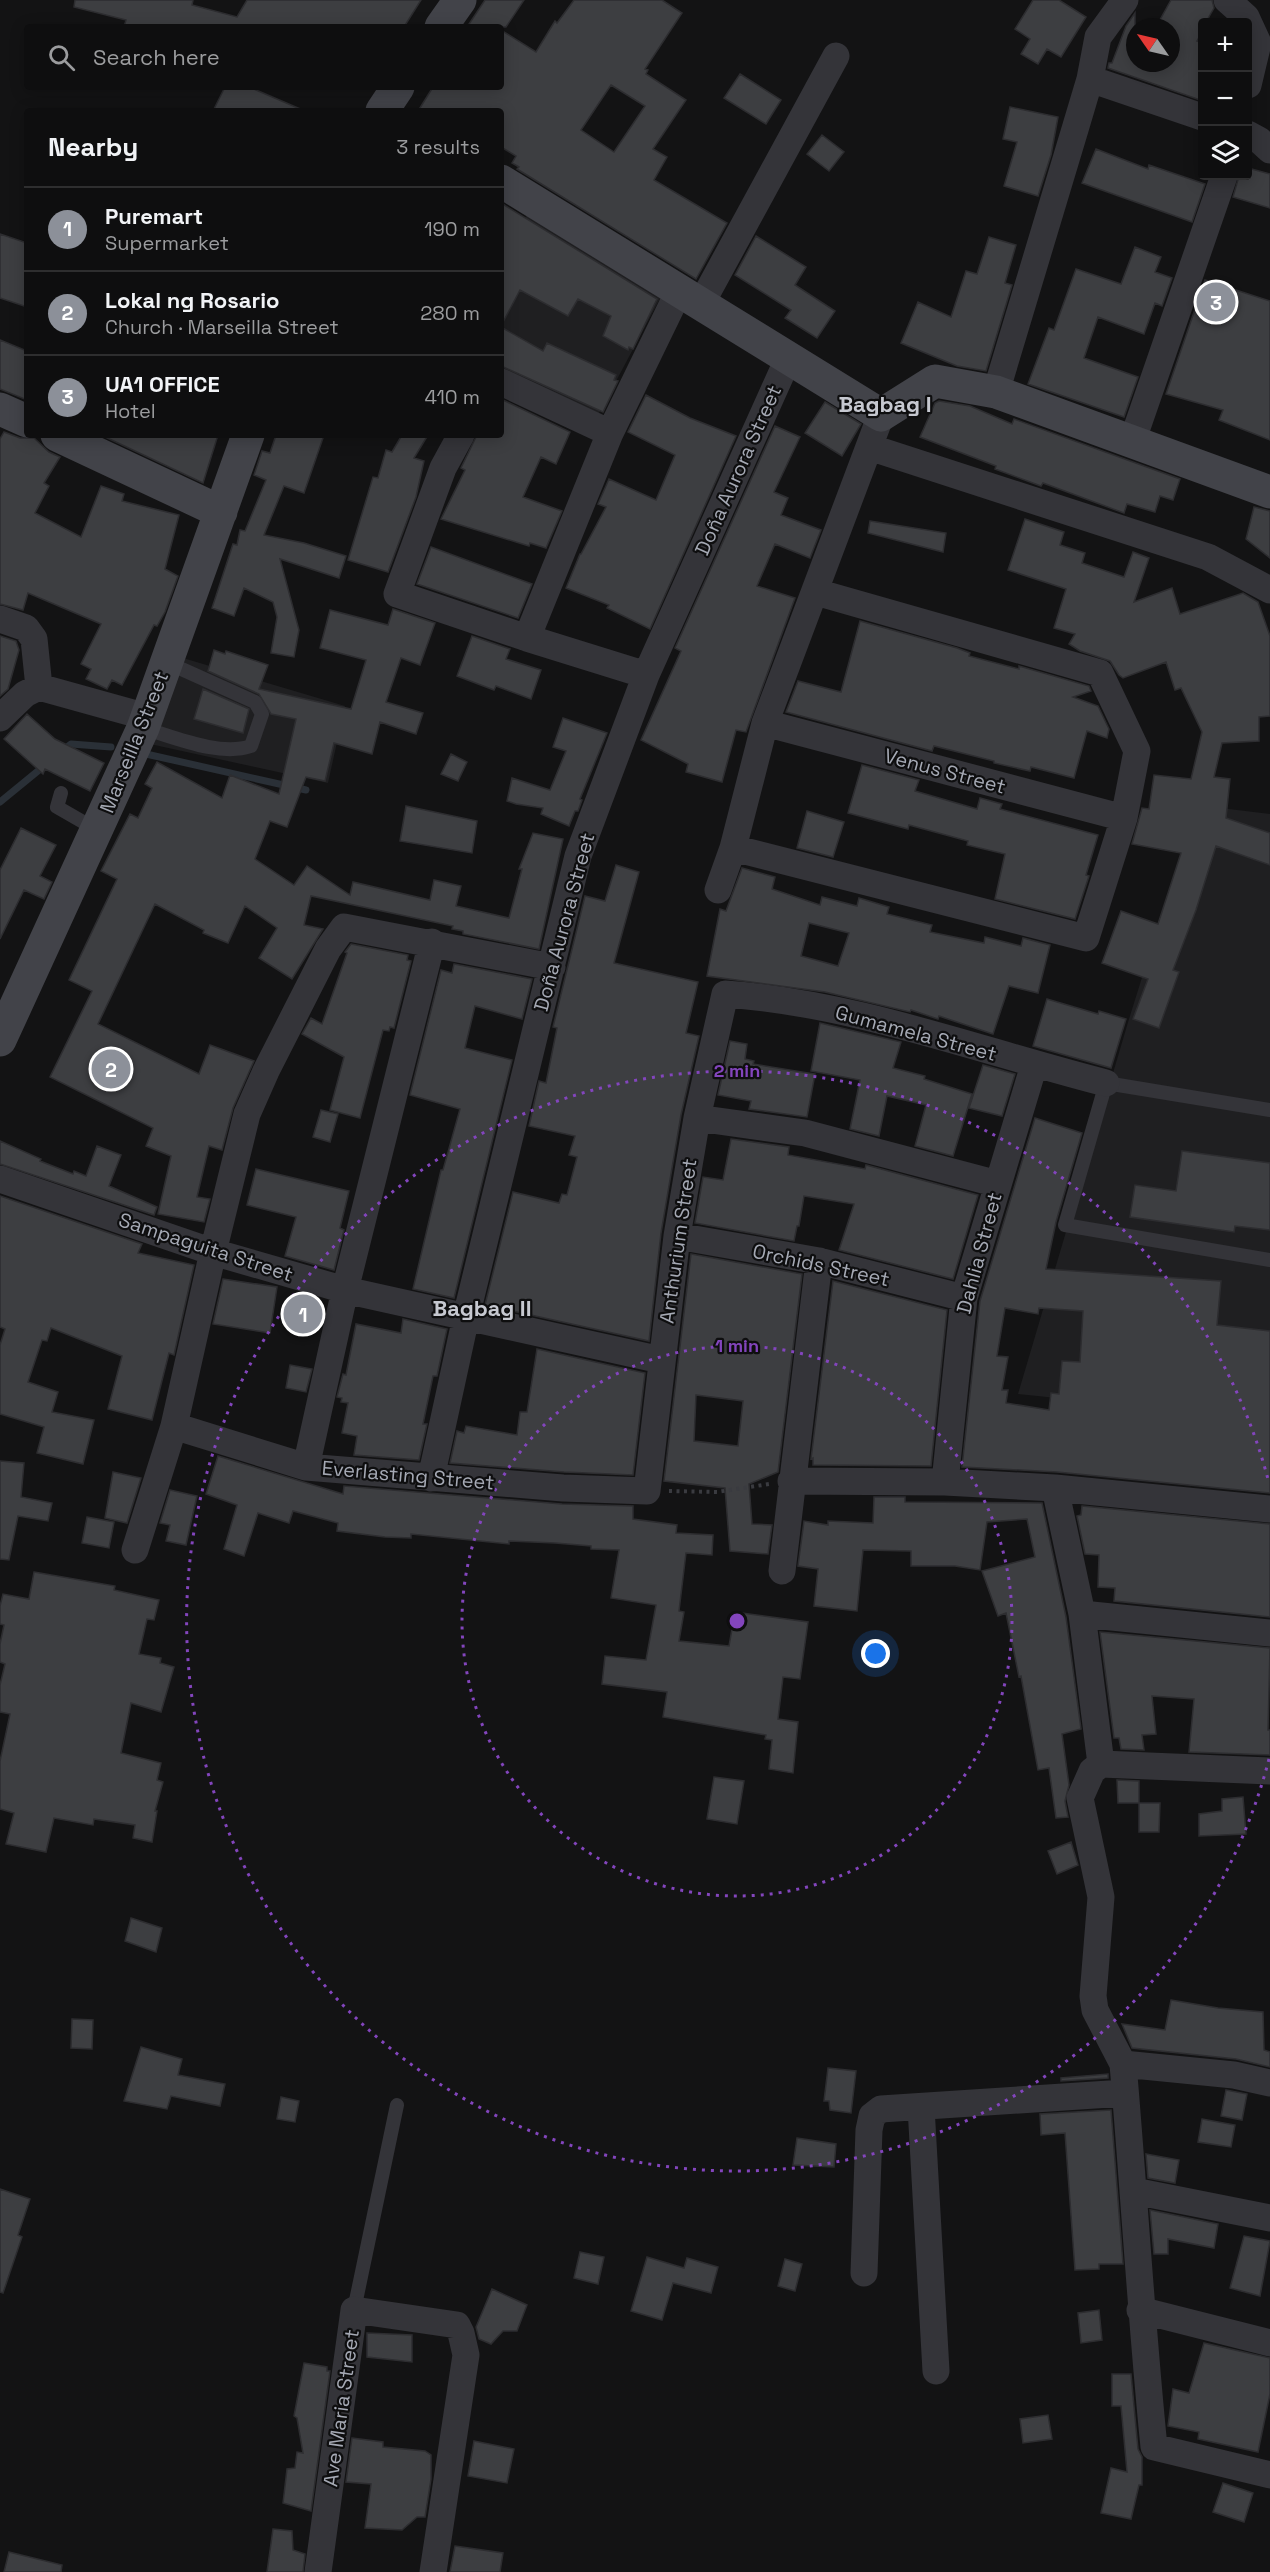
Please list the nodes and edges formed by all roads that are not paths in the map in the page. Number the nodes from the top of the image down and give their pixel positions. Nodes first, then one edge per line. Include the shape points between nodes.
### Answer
1 (460, 0) edge
2 (1125, 0) edge
3 (1227, 0) edge
4 (443, 24) edge
5 (836, 56) dead end
6 (1251, 72) edge
7 (1090, 79) junction
8 (1198, 115) edge
9 (1252, 137) edge
10 (1270, 150) edge
11 (1223, 180) edge
12 (504, 183) edge
13 (690, 298) junction
14 (788, 359) junction
15 (504, 383) edge
16 (996, 392) junction
17 (0, 409) edge
18 (881, 415) junction
19 (24, 420) edge
20 (610, 433) junction
21 (63, 438) edge
22 (247, 438) edge
23 (459, 438) edge
24 (1132, 442) junction
25 (868, 447) junction
26 (1270, 492) edge
27 (221, 512) junction
28 (1270, 590) edge
29 (816, 592) junction
30 (0, 619) edge
31 (527, 638) junction
32 (166, 662) junction
33 (646, 675) junction
34 (39, 687) junction
35 (0, 718) edge
36 (145, 722) junction
37 (765, 723) junction
38 (61, 793) dead end
39 (1124, 818) junction
40 (98, 830) junction
41 (733, 848) junction
42 (717, 890) dead end
43 (432, 942) junction
44 (552, 968) junction
45 (725, 994) joint
46 (0, 1040) edge
47 (1034, 1065) junction
48 (1106, 1083) junction
49 (1270, 1110) edge
50 (697, 1118) junction
51 (0, 1179) edge
52 (998, 1184) junction
53 (677, 1236) junction
54 (213, 1252) junction
55 (1270, 1260) edge
56 (819, 1261) junction
57 (345, 1290) junction
58 (963, 1298) junction
59 (466, 1317) junction
60 (661, 1360) junction
61 (174, 1426) junction
62 (306, 1467) junction
63 (431, 1478) junction
64 (791, 1480) junction
65 (945, 1482) junction
66 (1055, 1488) junction
67 (647, 1491) joint
68 (1270, 1509) edge
69 (135, 1550) dead end
70 (782, 1571) dead end
71 (1082, 1614) junction
72 (1270, 1633) edge
73 (1101, 1764) junction
74 (1270, 1772) edge
75 (1123, 2064) junction
76 (1270, 2083) edge
77 (1125, 2093) junction
78 (397, 2105) dead end
79 (921, 2107) junction
80 (1134, 2191) junction
81 (1270, 2218) edge
82 (864, 2273) dead end
83 (354, 2310) junction
84 (1140, 2310) junction
85 (1270, 2343) edge
86 (936, 2371) dead end
87 (1270, 2475) edge
88 (318, 2572) edge
89 (433, 2572) edge

1 - 4 street
2 - 7 street via 1098,37
3 - 6 street via 1246,17 1258,43
5 - 13 street
7 - 8 street
7 - 16 street
9 - 10 street
11 - 24 street
12 - 13 street
13 - 14 street
13 - 20 street
14 - 18 street
14 - 33 street, Doña Aurora Street
15 - 20 street
16 - 18 street via 935,381
16 - 24 street
17 - 19 street
18 - 25 street
20 - 31 street
21 - 27 street
22 - 27 street, Marseilla Street
23 - 31 street via 443,468 397,594
24 - 26 street
25 - 28 street via 1208,557
25 - 29 street
27 - 32 street, Marseilla Street
29 - 37 street
29 - 39 street via 1100,673 1137,751
30 - 34 street via 30,632
31 - 33 street
32 - 36 street, Marseilla Street
32 - 36 lane via 255,702 262,714 251,746 238,751 224,750
33 - 44 street, Doña Aurora Street via 578,856
34 - 35 street via 25,694
34 - 36 street
36 - 40 street, Marseilla Street
37 - 39 street, Venus Street
37 - 41 street
38 - 40 lane via 57,807
39 - 41 street via 1086,938
40 - 46 street, Marseilla Street
41 - 42 street
43 - 44 street
43 - 54 street via 344,927 328,949 247,1114
43 - 57 street
44 - 59 street, Doña Aurora Street
45 - 47 street, Gumamela Street via 766,997 889,1022
45 - 50 street, Anthurium Street
47 - 48 street, Gumamela Street
47 - 52 street, Dahlia Street
48 - 49 lane
48 - 55 lane via 1065,1225
50 - 52 street via 805,1133
50 - 53 street, Anthurium Street
51 - 54 street, Sampaguita Street
52 - 58 street, Dahlia Street
53 - 56 street, Orchids Street
53 - 60 street, Anthurium Street
54 - 57 street, Sampaguita Street
54 - 61 street
56 - 58 street, Orchids Street
56 - 64 street
57 - 59 street, Sampaguita Street
57 - 62 street
58 - 65 street, Dahlia Street
59 - 60 street, Sampaguita Street
59 - 63 street, Doña Aurora Street
60 - 67 street, Anthurium Street
61 - 62 street, Everlasting Street
61 - 69 street
62 - 63 street, Everlasting Street
63 - 67 street, Everlasting Street
64 - 65 street
64 - 70 street
65 - 66 street
66 - 68 street
66 - 71 street
71 - 72 street
71 - 73 street
73 - 74 street
73 - 75 street via 1092,1771 1080,1798 1101,1897 1093,1996 1095,2010
75 - 76 street via 1234,2075
75 - 77 street
77 - 79 street
77 - 80 street
78 - 83 lane
79 - 82 street via 881,2109 873,2116 869,2130
79 - 86 street
80 - 81 street
80 - 84 street
83 - 88 street, Ave Maria Street
83 - 89 street, Ave Maria Street via 457,2325 462,2333 466,2355
84 - 85 street
84 - 87 street via 1154,2447

